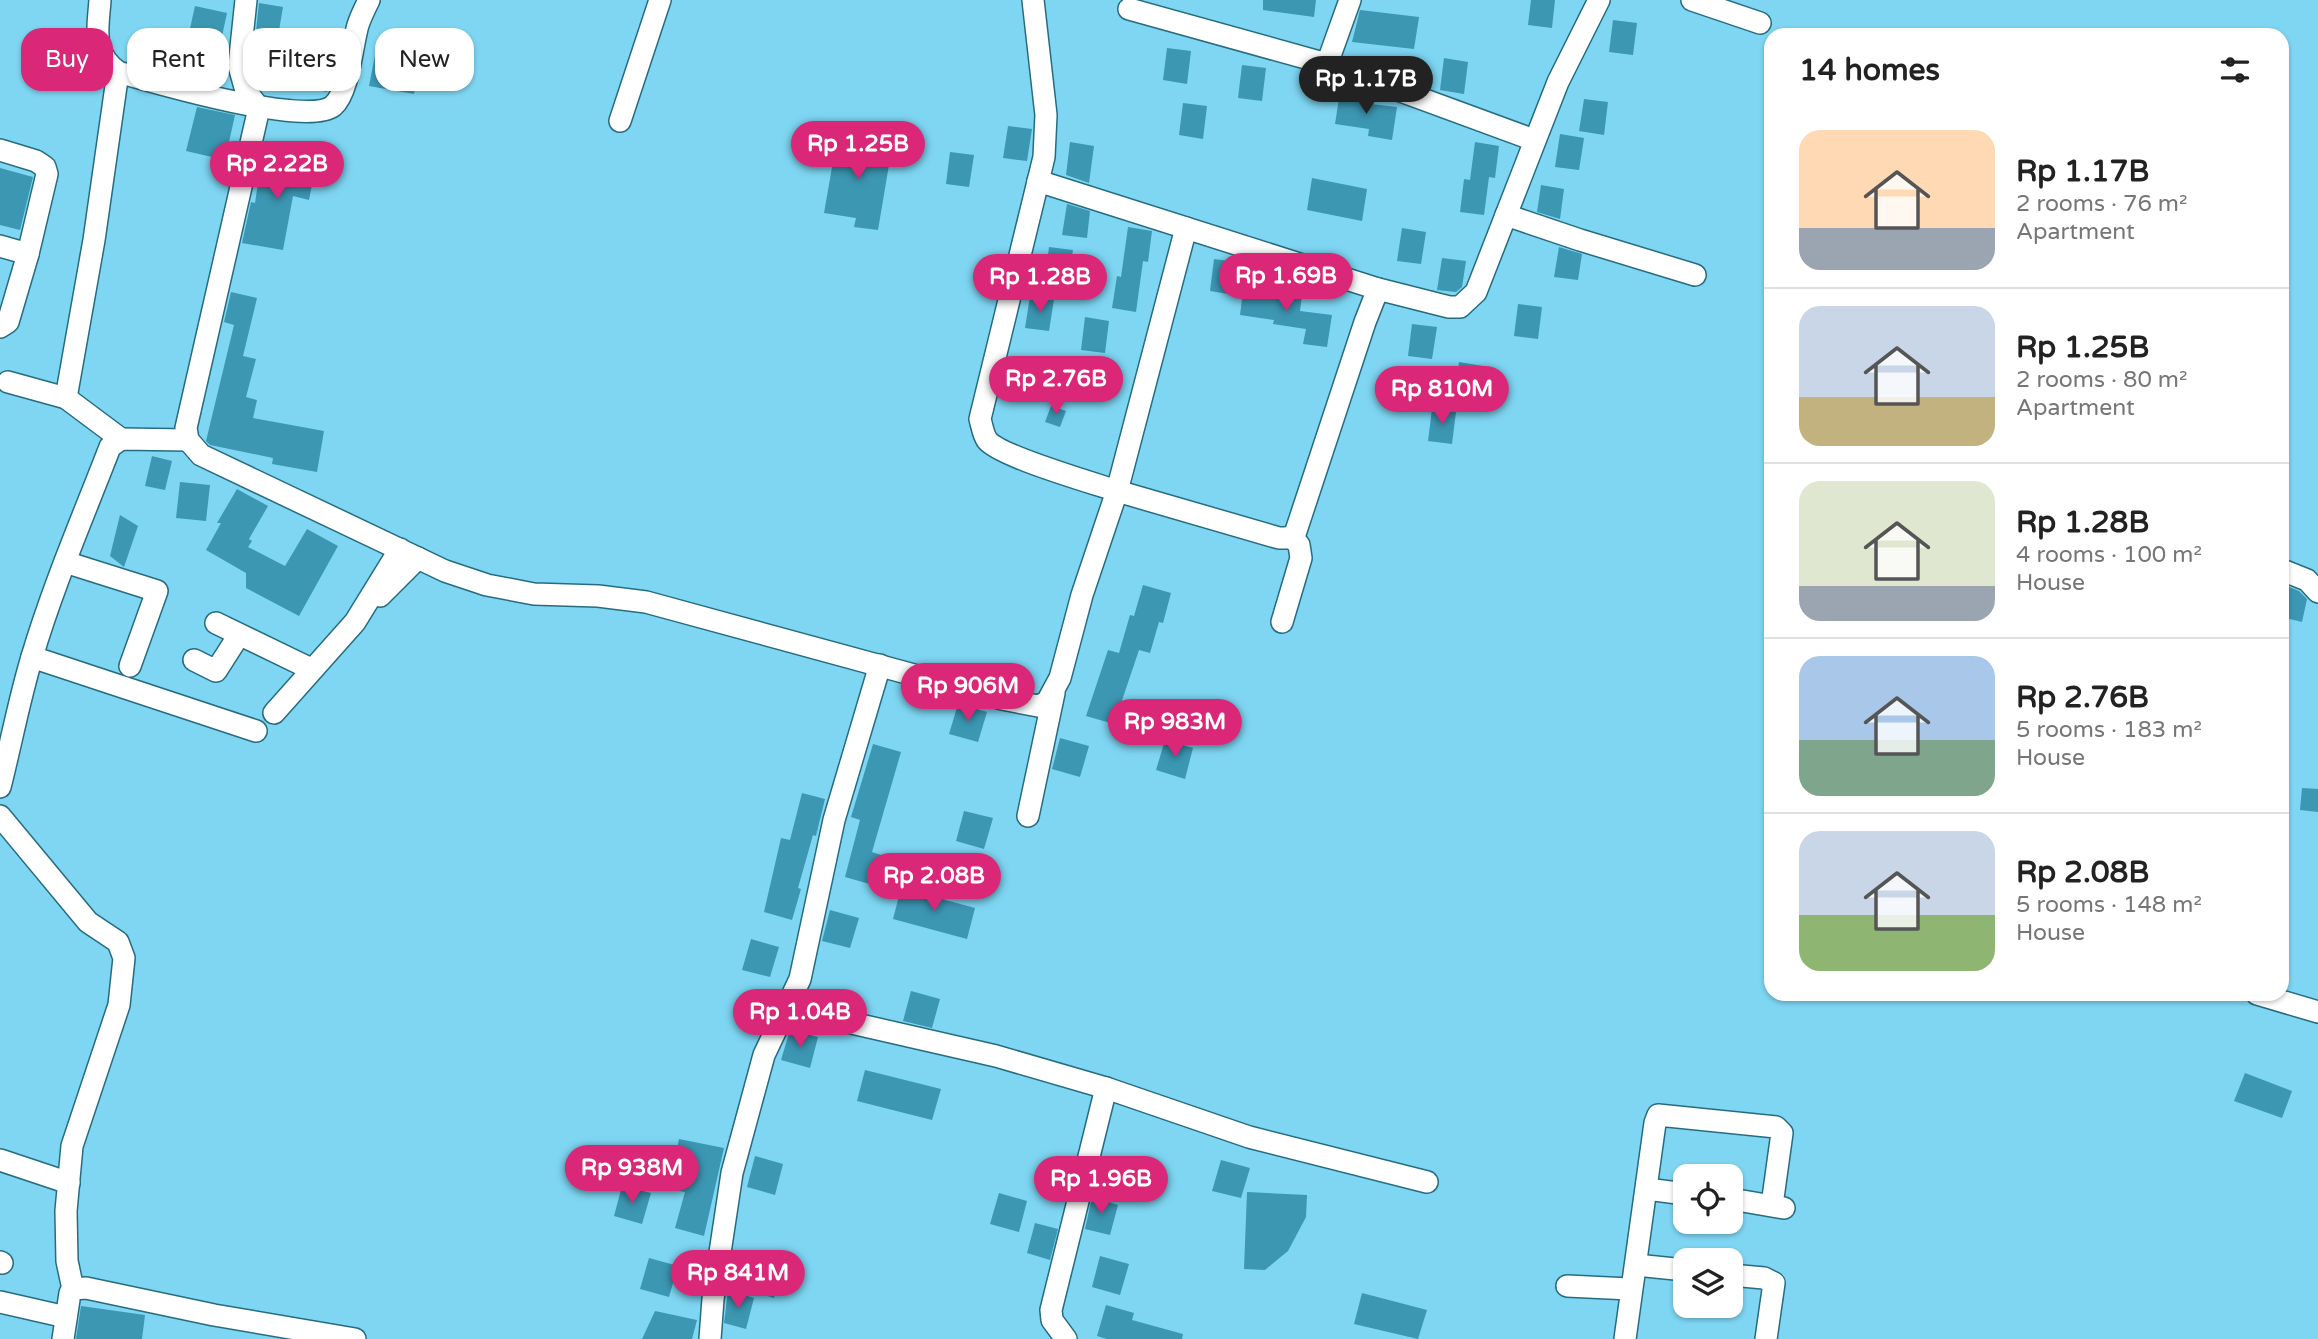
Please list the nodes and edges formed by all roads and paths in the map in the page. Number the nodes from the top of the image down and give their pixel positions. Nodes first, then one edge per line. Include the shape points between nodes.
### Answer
1 (100, 0) edge
2 (246, 0) edge
3 (369, 0) edge
4 (660, 0) edge
5 (1032, 0) edge
6 (1350, 0) edge
7 (1599, 0) edge
8 (1692, 0) edge
9 (1129, 9) dead end
10 (1760, 23) dead end
11 (1327, 64) junction
12 (118, 72) junction
13 (259, 107) junction
14 (620, 121) dead end
15 (1534, 140) junction
16 (0, 150) edge
17 (1038, 181) junction
18 (1506, 215) junction
19 (1186, 228) junction
20 (0, 246) edge
21 (28, 254) junction
22 (1695, 275) dead end
23 (1378, 289) junction
24 (0, 327) edge
25 (8, 382) dead end
26 (66, 398) junction
27 (121, 439) junction
28 (188, 440) junction
29 (1117, 491) junction
30 (1291, 536) junction
31 (409, 553) junction
32 (65, 562) junction
33 (2289, 573) edge
34 (2318, 592) edge
35 (1282, 622) dead end
36 (216, 623) dead end
37 (239, 635) junction
38 (32, 657) junction
39 (194, 660) dead end
40 (880, 665) junction
41 (130, 666) dead end
42 (311, 668) junction
43 (1054, 693) junction
44 (274, 713) dead end
45 (6, 726) edge
46 (256, 731) dead end
47 (0, 787) edge
48 (0, 816) edge
49 (1028, 816) dead end
50 (2281, 1001) edge
51 (786, 1009) junction
52 (2318, 1012) edge
53 (1106, 1088) junction
54 (0, 1160) edge
55 (1427, 1182) dead end
56 (69, 1183) junction
57 (1647, 1189) junction
58 (1673, 1192) edge
59 (1743, 1201) edge
60 (1636, 1265) junction
61 (1673, 1269) edge
62 (1743, 1276) edge
63 (1567, 1286) dead end
64 (73, 1289) junction
65 (1630, 1289) junction
66 (0, 1302) edge
67 (66, 1317) junction
68 (63, 1339) edge
69 (355, 1339) edge
70 (710, 1339) edge
71 (1066, 1339) edge
72 (1625, 1339) edge
73 (1766, 1339) edge

1 - 12 street via 100,52
2 - 13 street via 239,66 246,91
3 - 13 street via 341,95 332,107 318,111
4 - 14 street
5 - 17 street via 1046,115
6 - 11 street
7 - 15 street
8 - 10 street
9 - 11 street
11 - 15 street
12 - 13 street
12 - 26 street
13 - 28 street via 186,428
15 - 18 street
16 - 21 street via 36,161 47,174
17 - 19 street
17 - 29 street via 985,398 982,430 992,445 1015,456
18 - 22 street
18 - 23 street via 1476,292 1460,307
19 - 23 street
19 - 29 street
20 - 21 street
21 - 24 street via 8,322
23 - 30 street via 1302,518
25 - 26 street
26 - 27 street
27 - 28 street
27 - 32 street via 110,447
28 - 31 street via 201,455
29 - 30 street via 1279,538
29 - 43 street
30 - 35 street via 1299,545 1301,558
31 - 40 street via 487,586 646,602
31 - 42 street via 355,622
32 - 38 street
32 - 41 street via 157,591
33 - 34 street via 2307,580
36 - 37 street
37 - 39 street via 216,671
37 - 42 street
38 - 45 street
38 - 46 street
40 - 43 street via 1024,705 1038,706
40 - 51 street via 834,820 803,970
42 - 44 street
43 - 49 street
45 - 47 street
48 - 56 street via 88,922 118,943 124,958 119,1004 72,1146
50 - 52 street
51 - 53 street via 996,1056
51 - 70 street via 764,1055 732,1173
53 - 55 street via 1249,1137
53 - 71 street via 1051,1310 1052,1320
54 - 56 street
56 - 64 street via 67,1261
57 - 58 street
57 - 59 street via 1658,1115 1776,1127 1782,1133 1778,1206
57 - 60 street
60 - 61 street
60 - 65 street
62 - 73 street via 1774,1283
63 - 65 street
64 - 67 street
64 - 69 street
65 - 72 street
66 - 67 street
67 - 68 street

